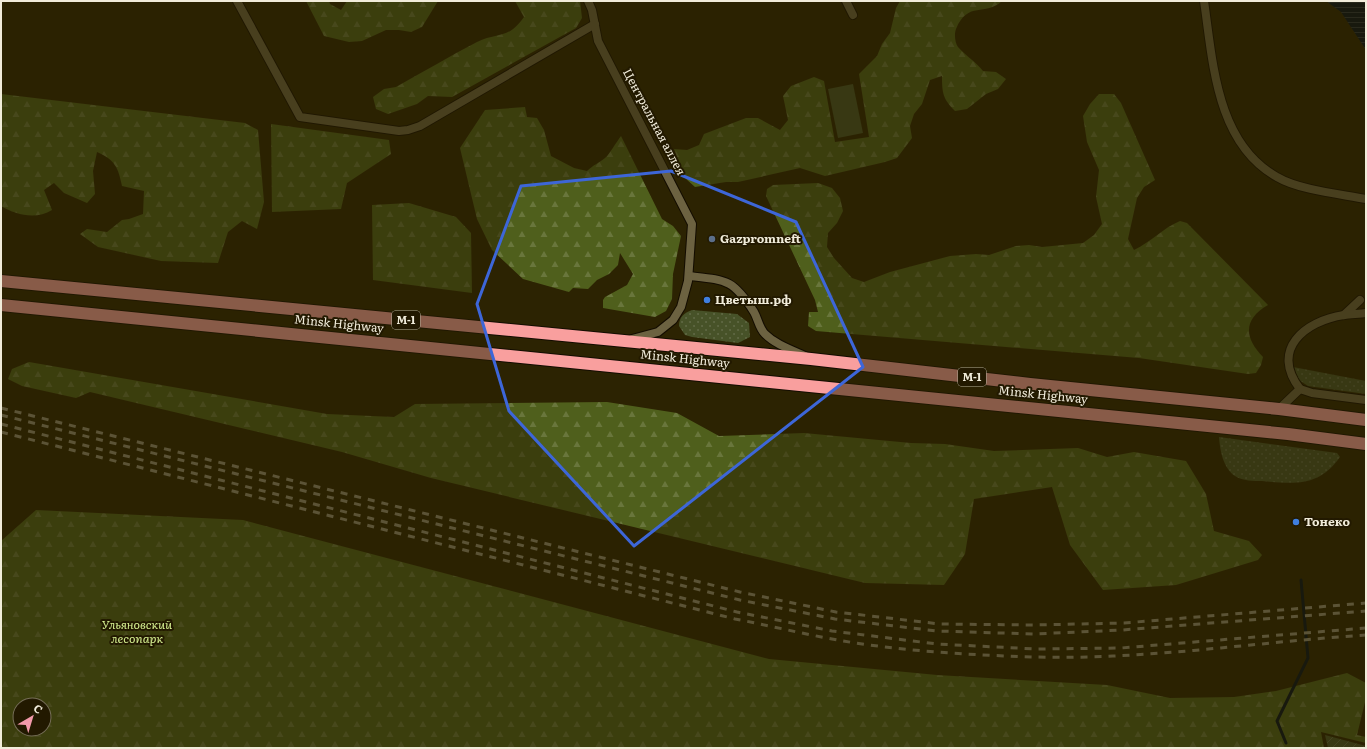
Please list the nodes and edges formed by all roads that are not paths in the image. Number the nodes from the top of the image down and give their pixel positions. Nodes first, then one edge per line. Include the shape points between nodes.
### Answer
1 (237, 1) edge
2 (588, 1) edge
3 (846, 1) edge
4 (1204, 1) edge
5 (853, 15) dead end
6 (595, 24) junction
7 (1366, 199) edge
8 (688, 276) junction
9 (1, 281) edge
10 (1360, 300) dead end
11 (1, 305) edge
12 (1366, 313) edge
13 (1344, 315) junction
14 (624, 341) junction
15 (811, 358) junction
16 (1300, 389) junction
17 (1366, 400) edge
18 (1279, 409) junction
19 (1366, 420) edge
20 (1366, 444) edge

1 - 6 street via 300,117 399,131 420,126
2 - 6 street, Центральная аллея
3 - 5 street
4 - 7 street via 1222,105 1234,131 1248,152 1260,166 1278,178 1318,190
6 - 8 street, Центральная аллея via 598,41 689,215 692,229
8 - 14 street via 681,307 673,320 658,332
8 - 15 street via 721,280 733,286 755,314 765,334 779,344
9 - 14 highway, Minsk Highway / М-1
10 - 13 street
11 - 20 highway, Minsk Highway / М-1 via 1288,434
12 - 13 street
13 - 16 street via 1326,319 1304,331 1294,340 1288,364 1292,379
14 - 15 highway, Minsk Highway / М-1
15 - 18 highway, Minsk Highway / М-1 via 1030,384
16 - 17 street
16 - 18 street
18 - 19 highway, Minsk Highway / М-1

